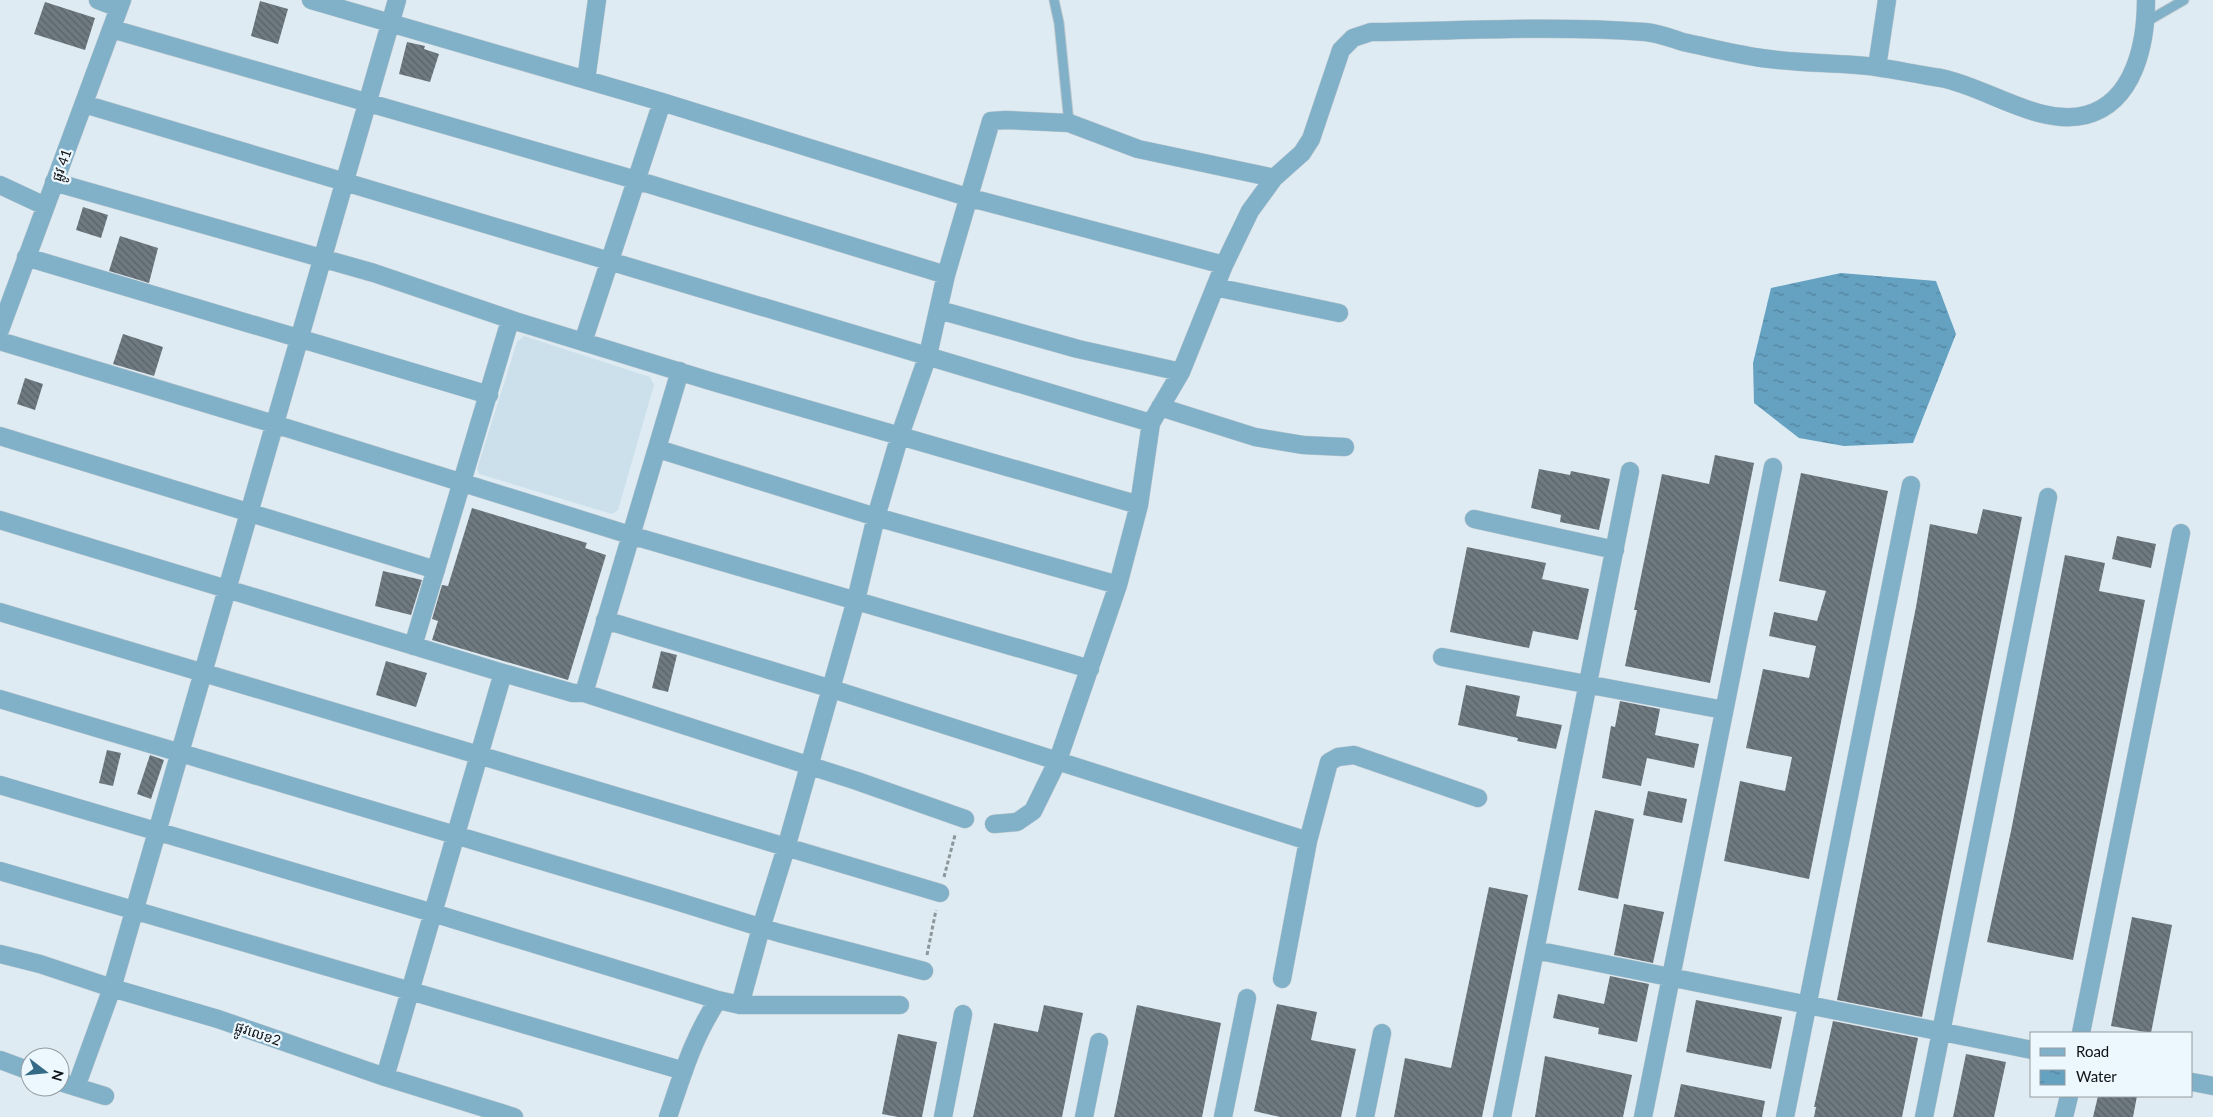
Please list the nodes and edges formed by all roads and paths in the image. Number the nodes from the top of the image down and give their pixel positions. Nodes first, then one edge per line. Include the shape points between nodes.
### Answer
1 (98, 0) edge
2 (311, 0) edge
3 (396, 0) edge
4 (597, 0) edge
5 (1054, 0) edge
6 (1887, 0) edge
7 (2146, 0) edge
8 (2184, 0) edge
9 (121, 4) edge
10 (2146, 22) junction
11 (391, 23) junction
12 (112, 29) junction
13 (1877, 67) junction
14 (586, 80) junction
15 (662, 102) junction
16 (366, 103) junction
17 (84, 104) junction
18 (1069, 123) junction
19 (1274, 178) junction
20 (636, 180) junction
21 (54, 182) junction
22 (344, 182) junction
23 (0, 185) edge
24 (967, 197) junction
25 (45, 206) junction
26 (26, 258) junction
27 (321, 258) junction
28 (610, 262) junction
29 (1224, 265) junction
30 (946, 275) junction
31 (1215, 287) junction
32 (939, 310) junction
33 (1339, 313) dead end
34 (514, 321) junction
35 (0, 330) edge
36 (299, 339) junction
37 (0, 341) edge
38 (583, 342) junction
39 (928, 355) junction
40 (680, 371) junction
41 (1181, 372) junction
42 (489, 395) junction
43 (1160, 407) junction
44 (1151, 423) junction
45 (274, 424) junction
46 (900, 435) junction
47 (0, 436) edge
48 (1345, 447) dead end
49 (658, 449) junction
50 (1772, 467) dead end
51 (1630, 471) dead end
52 (462, 483) junction
53 (1911, 485) dead end
54 (2048, 497) dead end
55 (1139, 505) junction
56 (248, 512) junction
57 (876, 517) junction
58 (1474, 519) dead end
59 (0, 520) edge
60 (2181, 533) dead end
61 (630, 535) junction
62 (1615, 550) junction
63 (436, 570) junction
64 (1118, 585) junction
65 (226, 589) junction
66 (856, 600) junction
67 (0, 612) edge
68 (605, 620) junction
69 (413, 646) junction
70 (1442, 657) dead end
71 (1090, 669) junction
72 (202, 673) junction
73 (503, 673) junction
74 (1588, 685) junction
75 (832, 689) junction
76 (584, 693) junction
77 (0, 699) edge
78 (1724, 710) junction
79 (179, 753) junction
80 (479, 756) junction
81 (1058, 760) junction
82 (808, 766) junction
83 (0, 785) edge
84 (1478, 798) dead end
85 (965, 819) dead end
86 (994, 824) dead end
87 (157, 831) junction
88 (456, 836) junction
89 (1308, 842) junction
90 (786, 848) junction
91 (0, 871) edge
92 (940, 894) dead end
93 (134, 910) junction
94 (433, 913) junction
95 (761, 928) junction
96 (1535, 950) junction
97 (0, 954) edge
98 (924, 971) dead end
99 (1671, 978) junction
100 (1282, 979) dead end
101 (112, 988) junction
102 (411, 990) junction
103 (1247, 998) dead end
104 (718, 1000) junction
105 (740, 1005) junction
106 (900, 1005) dead end
107 (1807, 1006) junction
108 (963, 1014) dead end
109 (1941, 1032) junction
110 (2081, 1032) edge
111 (1382, 1033) dead end
112 (1099, 1042) dead end
113 (2030, 1050) edge
114 (0, 1060) edge
115 (20, 1067) edge
116 (684, 1071) junction
117 (385, 1077) junction
118 (70, 1080) edge
119 (2193, 1082) edge
120 (70, 1085) edge
121 (2213, 1086) edge
122 (105, 1096) dead end
123 (2069, 1097) edge
124 (514, 1117) edge
125 (668, 1117) edge
126 (942, 1117) edge
127 (1084, 1117) edge
128 (1223, 1117) edge
129 (1365, 1117) edge
130 (1502, 1117) edge
131 (1643, 1117) edge
132 (1785, 1117) edge
133 (1924, 1117) edge
134 (2064, 1117) edge

1 - 9 street
2 - 11 street
3 - 11 street
4 - 14 street
5 - 18 lane
6 - 13 street
7 - 10 street
8 - 10 lane
9 - 12 street, ផ្លូវ 41
10 - 13 street via 2142,44 2128,81 2119,95 2087,115 2065,117 2035,112 1968,85
11 - 14 street
11 - 16 street
12 - 16 street
12 - 17 street, ផ្លូវ 41
13 - 19 street via 1757,58 1649,32 1371,32 1353,38 1341,50 1311,139 1302,153
14 - 15 street
15 - 20 street
15 - 24 street
16 - 20 street
16 - 22 street
17 - 21 street, ផ្លូវ 41
17 - 22 street
18 - 19 street via 1138,149
18 - 24 street via 991,122
19 - 29 street via 1250,211
20 - 28 street
20 - 30 street
21 - 25 street, ផ្លូវ 41
21 - 27 street
22 - 27 street
22 - 28 street
23 - 25 street
24 - 29 street
24 - 30 street
25 - 26 street, ផ្លូវ 41
26 - 35 street, ផ្លូវ 41
26 - 36 street
27 - 34 street
27 - 36 street
28 - 38 street
28 - 39 street
29 - 31 street
30 - 32 street
31 - 33 street
31 - 41 street
32 - 39 street
32 - 41 street via 1078,349
34 - 38 street
34 - 42 street via 509,324
36 - 42 street
36 - 45 street
37 - 45 street
38 - 40 street
39 - 44 street
39 - 46 street
40 - 46 street
40 - 49 street
41 - 43 street
42 - 52 street
43 - 44 street
43 - 48 street via 1255,437 1302,445
44 - 55 street
45 - 52 street
45 - 56 street
46 - 55 street
46 - 57 street
47 - 56 street
49 - 57 street
49 - 61 street
50 - 78 street
51 - 62 street
52 - 61 street
52 - 63 street
53 - 107 street
54 - 109 street
55 - 64 street
56 - 63 street
56 - 65 street
57 - 64 street
57 - 66 street
58 - 62 street
59 - 65 street
60 - 110 street
61 - 66 street
61 - 68 street
62 - 74 street
63 - 69 street
64 - 71 street
65 - 69 street
65 - 72 street
66 - 71 street
66 - 75 street
67 - 72 street
68 - 75 street
68 - 76 street
69 - 73 street
70 - 74 street
71 - 81 street
72 - 79 street
72 - 80 street
73 - 76 street
73 - 80 street
74 - 78 street
74 - 96 street
75 - 81 street
75 - 82 street
76 - 82 street
77 - 79 street
78 - 99 street
79 - 87 street
79 - 88 street
80 - 88 street
80 - 90 street
81 - 86 street via 1033,811 1017,822
81 - 89 street
82 - 85 street
82 - 90 street
83 - 87 street
84 - 89 street via 1354,755 1338,758 1329,762
87 - 93 street
87 - 94 street
88 - 94 street
88 - 95 street
89 - 100 street
90 - 92 street
90 - 95 street
91 - 93 street
93 - 101 street
93 - 102 street
94 - 102 street
94 - 104 street
95 - 98 street
95 - 105 street
96 - 99 street
96 - 130 street
97 - 101 street, ផ្លូវលេខ2
99 - 107 street
99 - 131 street
101 - 117 street, ផ្លូវលេខ2 via 218,1019
101 - 118 street
102 - 116 street
102 - 117 street
103 - 128 street
104 - 105 street
104 - 116 street via 689,1052
105 - 106 street
107 - 109 street
107 - 132 street
108 - 126 street
109 - 113 street
109 - 133 street
111 - 129 street
112 - 127 street
114 - 115 street
116 - 125 street
117 - 124 street, ផ្លូវលេខ2
119 - 121 street
120 - 122 street
123 - 134 street

